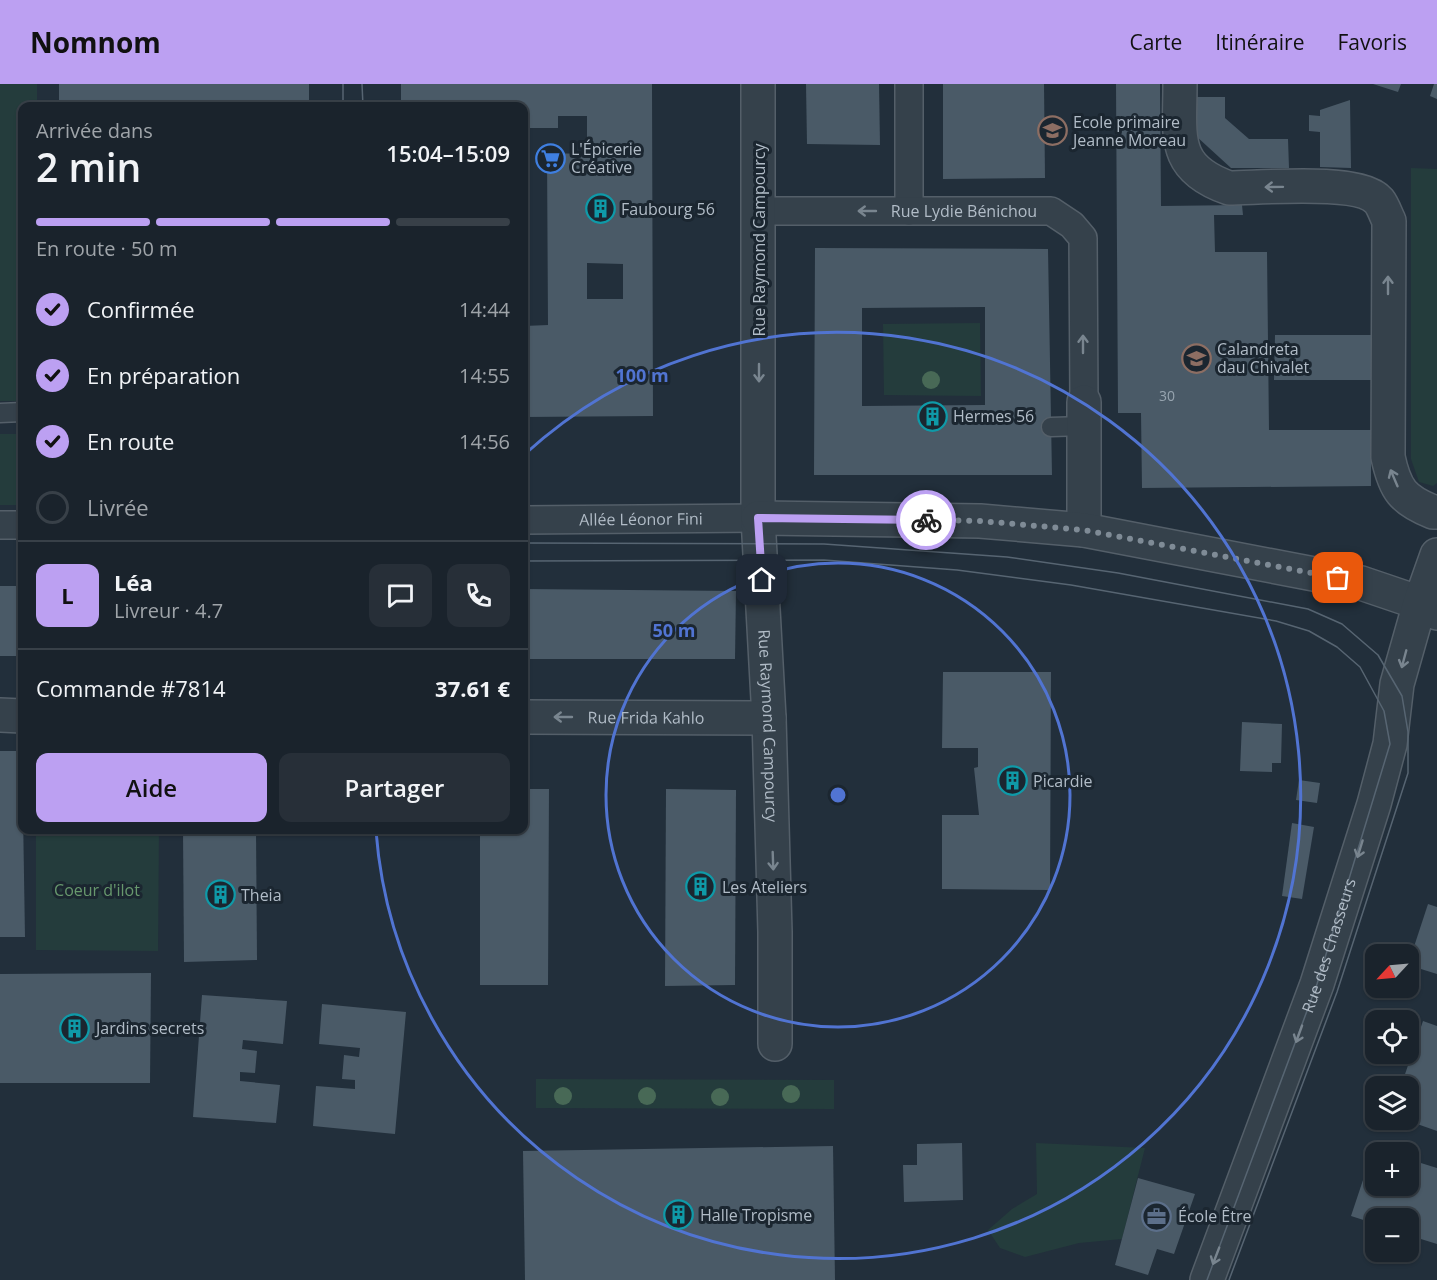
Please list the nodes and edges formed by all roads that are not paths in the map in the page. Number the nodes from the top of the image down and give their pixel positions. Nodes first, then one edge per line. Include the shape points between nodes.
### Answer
1 (758, 84) edge
2 (909, 84) edge
3 (1180, 84) edge
4 (909, 210) junction
5 (760, 212) junction
6 (18, 412) edge
7 (0, 413) edge
8 (1084, 414) junction
9 (1051, 427) dead end
10 (1437, 512) edge
11 (758, 518) junction
12 (528, 520) edge
13 (0, 525) edge
14 (18, 525) edge
15 (1084, 530) junction
16 (1437, 555) edge
17 (1428, 608) edge
18 (0, 715) edge
19 (18, 716) edge
20 (528, 717) edge
21 (769, 718) junction
22 (775, 1044) dead end
23 (1208, 1280) edge

1 - 5 street, Rue Raymond Campourcy
2 - 4 street
10 -> 3 street via 1408,502 1392,479 1388,457 1389,221 1378,200 1364,191 1341,186 1229,188 1214,183 1185,158 1180,139
4 -> 5 street, Rue Lydie Bénichou
8 -> 4 street, Rue Lydie Bénichou via 1083,238 1072,225 1051,211
5 -> 11 street, Rue Raymond Campourcy
6 - 7 lane
8 - 9 lane
8 - 15 street, Rue Lydie Bénichou
11 - 12 street, Allée Léonor Fini
11 - 15 street via 980,521
11 - 21 street, Rue Raymond Campourcy
13 - 14 street
15 - 17 street via 1361,583
16 - 17 street, Rue des Chasseurs
17 -> 23 street, Rue des Chasseurs via 1397,684 1390,744 1317,984
18 - 19 street
21 -> 20 street, Rue Frida Kahlo
21 -> 22 street, Rue Raymond Campourcy

